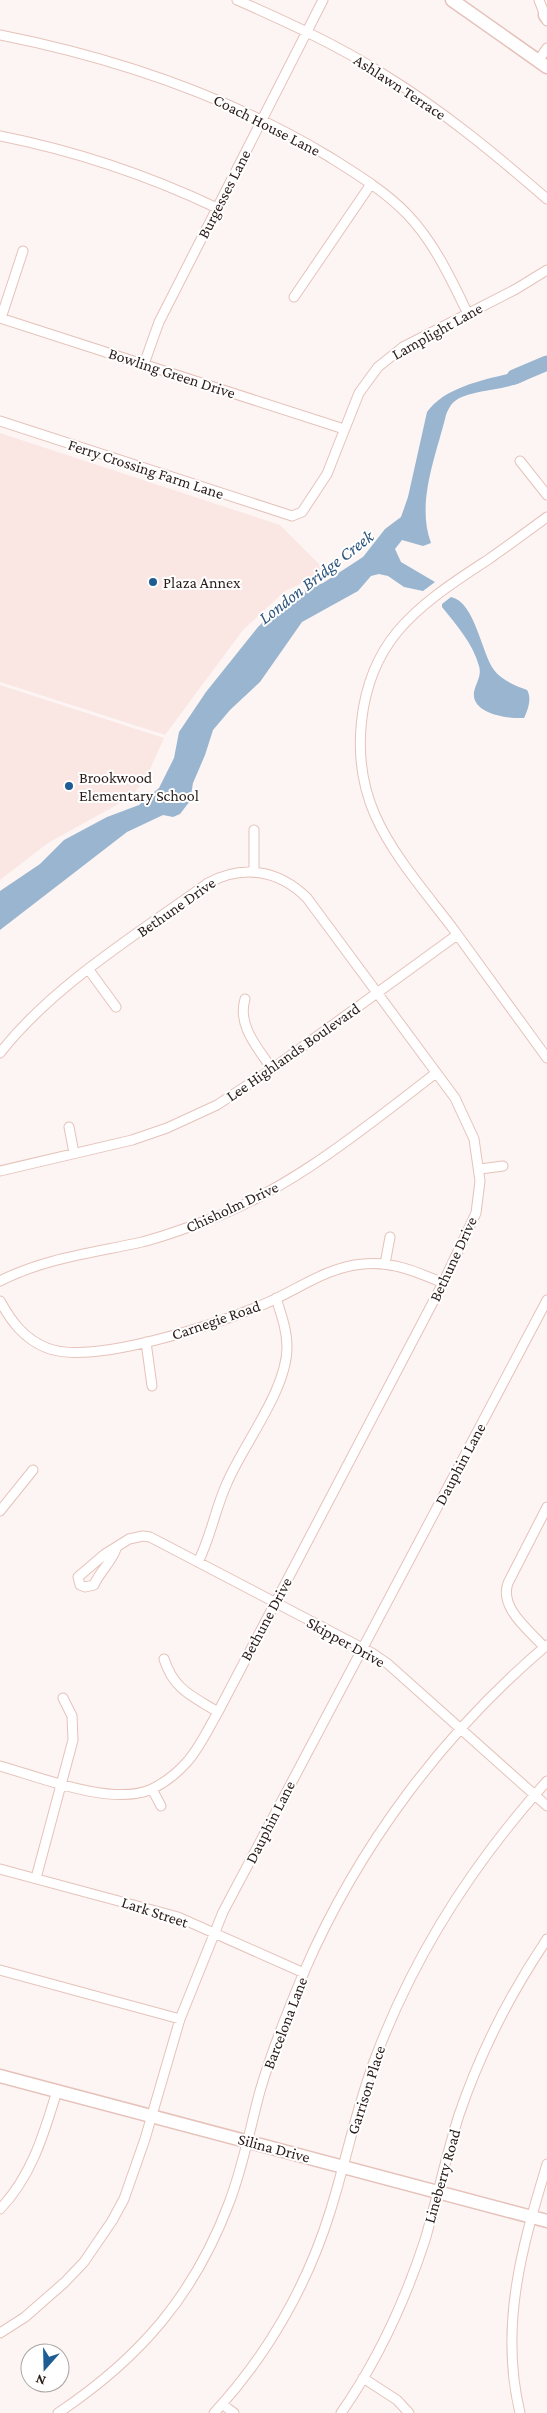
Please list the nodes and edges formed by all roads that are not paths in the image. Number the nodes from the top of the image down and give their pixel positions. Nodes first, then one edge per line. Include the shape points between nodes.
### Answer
1 (237, 0) edge
2 (323, 0) edge
3 (452, 0) edge
4 (539, 0) edge
5 (546, 18) edge
6 (307, 32) junction
7 (0, 35) edge
8 (547, 48) edge
9 (543, 64) edge
10 (262, 121) junction
11 (0, 136) edge
12 (371, 184) junction
13 (547, 199) edge
14 (217, 208) junction
15 (24, 251) dead end
16 (547, 270) edge
17 (294, 297) dead end
18 (468, 314) junction
19 (1, 318) edge
20 (144, 364) junction
21 (0, 421) edge
22 (344, 429) junction
23 (520, 461) dead end
24 (547, 495) edge
25 (292, 516) joint
26 (547, 517) edge
27 (254, 830) dead end
28 (254, 872) junction
29 (457, 935) junction
30 (89, 970) junction
31 (377, 993) junction
32 (245, 999) dead end
33 (116, 1006) dead end
34 (0, 1053) edge
35 (547, 1058) edge
36 (272, 1069) junction
37 (436, 1073) junction
38 (69, 1127) dead end
39 (74, 1153) junction
40 (503, 1166) dead end
41 (480, 1169) junction
42 (0, 1171) edge
43 (390, 1237) dead end
44 (385, 1264) junction
45 (0, 1281) edge
46 (443, 1283) junction
47 (276, 1298) junction
48 (547, 1300) edge
49 (0, 1301) edge
50 (146, 1342) junction
51 (152, 1386) dead end
52 (33, 1470) dead end
53 (547, 1507) edge
54 (0, 1511) edge
55 (116, 1549) junction
56 (198, 1562) junction
57 (274, 1603) junction
58 (545, 1646) edge
59 (362, 1648) junction
60 (164, 1659) dead end
61 (63, 1698) dead end
62 (218, 1712) junction
63 (461, 1729) junction
64 (0, 1766) edge
65 (547, 1781) edge
66 (62, 1783) junction
67 (152, 1789) junction
68 (535, 1795) junction
69 (161, 1806) dead end
70 (547, 1806) edge
71 (0, 1869) edge
72 (36, 1878) junction
73 (214, 1933) junction
74 (547, 1939) edge
75 (0, 1970) edge
76 (304, 1973) junction
77 (180, 2019) junction
78 (0, 2076) edge
79 (57, 2091) junction
80 (151, 2116) junction
81 (247, 2141) junction
82 (547, 2164) edge
83 (342, 2166) junction
84 (437, 2191) junction
85 (0, 2209) edge
86 (532, 2217) junction
87 (547, 2220) edge
88 (0, 2333) edge
89 (363, 2378) junction
90 (222, 2404) junction
91 (58, 2413) edge
92 (214, 2413) edge
93 (234, 2413) edge
94 (341, 2413) edge
95 (409, 2413) edge
96 (520, 2413) edge

1 - 6 street, Ashlawn Terrace
2 - 6 street, Burgesses Lane
3 - 9 street
4 - 5 street
6 - 10 street, Burgesses Lane
6 - 13 street, Ashlawn Terrace via 411,92 481,142
7 - 10 street, Coach House Lane via 138,69 210,96
8 - 9 street
10 - 12 street, Coach House Lane
10 - 14 street, Burgesses Lane
11 - 14 street via 107,163
12 - 17 street
12 - 18 street, Coach House Lane via 393,200 420,228 448,273
14 - 20 street, Burgesses Lane via 159,322
15 - 19 street
16 - 18 street, Lamplight Lane
18 - 22 street, Lamplight Lane via 403,347 378,367 359,393
19 - 20 street, Bowling Green Drive
20 - 22 street, Bowling Green Drive
21 - 25 street, Ferry Crossing Farm Lane
22 - 25 street, Lamplight Lane via 336,456 317,491 302,512
23 - 24 street
26 - 29 street via 451,584 415,614 397,632 368,689 361,736 368,797 382,829
27 - 28 street
28 - 30 street, Bethune Drive via 231,873 208,883
28 - 31 street, Bethune Drive via 288,882 308,898
29 - 31 street, Lee Highlands Boulevard
29 - 35 street
30 - 33 street
30 - 34 street, Bethune Drive via 44,1005
31 - 36 street, Lee Highlands Boulevard
31 - 37 street, Bethune Drive
32 - 36 street via 243,1014 248,1033
36 - 39 street, Lee Highlands Boulevard via 230,1097 182,1122 132,1140
37 - 41 street, Bethune Drive via 469,1124
37 - 45 street, Chisholm Drive via 327,1154 239,1207 170,1234 44,1262
38 - 39 street
39 - 42 street, Lee Highlands Boulevard
40 - 41 street
41 - 46 street, Bethune Drive via 476,1213
43 - 44 street
44 - 46 street, Carnegie Road
44 - 47 street, Carnegie Road via 334,1270
46 - 57 street, Bethune Drive
47 - 50 street, Carnegie Road via 220,1321
47 - 56 street via 286,1333 283,1372 228,1480 210,1537
48 - 59 street, Dauphin Lane
49 - 50 street, Carnegie Road via 26,1336 60,1352 86,1353
50 - 51 street
52 - 54 street
53 - 58 street via 505,1594 510,1608
55 - 55 street, Skipper Drive via 81,1572 78,1577 80,1585 85,1588 94,1585
55 - 56 street, Skipper Drive via 129,1539 150,1537
56 - 57 street, Skipper Drive
57 - 59 street, Skipper Drive
57 - 62 street, Bethune Drive
58 - 63 street, Barcelona Lane
59 - 63 street, Skipper Drive via 388,1664
59 - 73 street, Dauphin Lane
60 - 62 street via 169,1674 182,1691
61 - 66 street via 74,1728
62 - 67 street, Bethune Drive via 186,1763
63 - 68 street, Skipper Drive
63 - 76 street, Barcelona Lane via 368,1851 333,1912
64 - 66 street, Bethune Drive
65 - 68 street, Garrison Place
66 - 67 street, Bethune Drive via 114,1794
66 - 72 street
67 - 69 street
68 - 70 street, Skipper Drive
68 - 83 street, Garrison Place via 463,1886 401,1995 374,2062
71 - 72 street, Lark Street
72 - 73 street, Lark Street via 157,1910
73 - 76 street, Lark Street
73 - 77 street, Dauphin Lane
74 - 84 street, Lineberry Road via 508,2003 482,2056 460,2113
75 - 77 street
76 - 81 street, Barcelona Lane via 279,2035
77 - 80 street, Dauphin Lane
78 - 79 street, Silina Drive
79 - 80 street, Silina Drive
79 - 85 street via 32,2162
80 - 81 street, Silina Drive
80 - 88 street, Dauphin Lane via 124,2199 99,2242 46,2301
81 - 83 street, Silina Drive
81 - 91 street, Barcelona Lane via 223,2220 180,2298 121,2366
82 - 86 street
83 - 84 street, Silina Drive
83 - 90 street, Garrison Place via 320,2240 294,2298 263,2351
84 - 86 street, Silina Drive
84 - 89 street, Lineberry Road via 425,2239 403,2300
86 - 87 street, Silina Drive
86 - 96 street via 516,2275 512,2312 512,2366
89 - 94 street, Lineberry Road
89 - 95 street via 397,2400
90 - 92 street, Garrison Place
90 - 93 street

